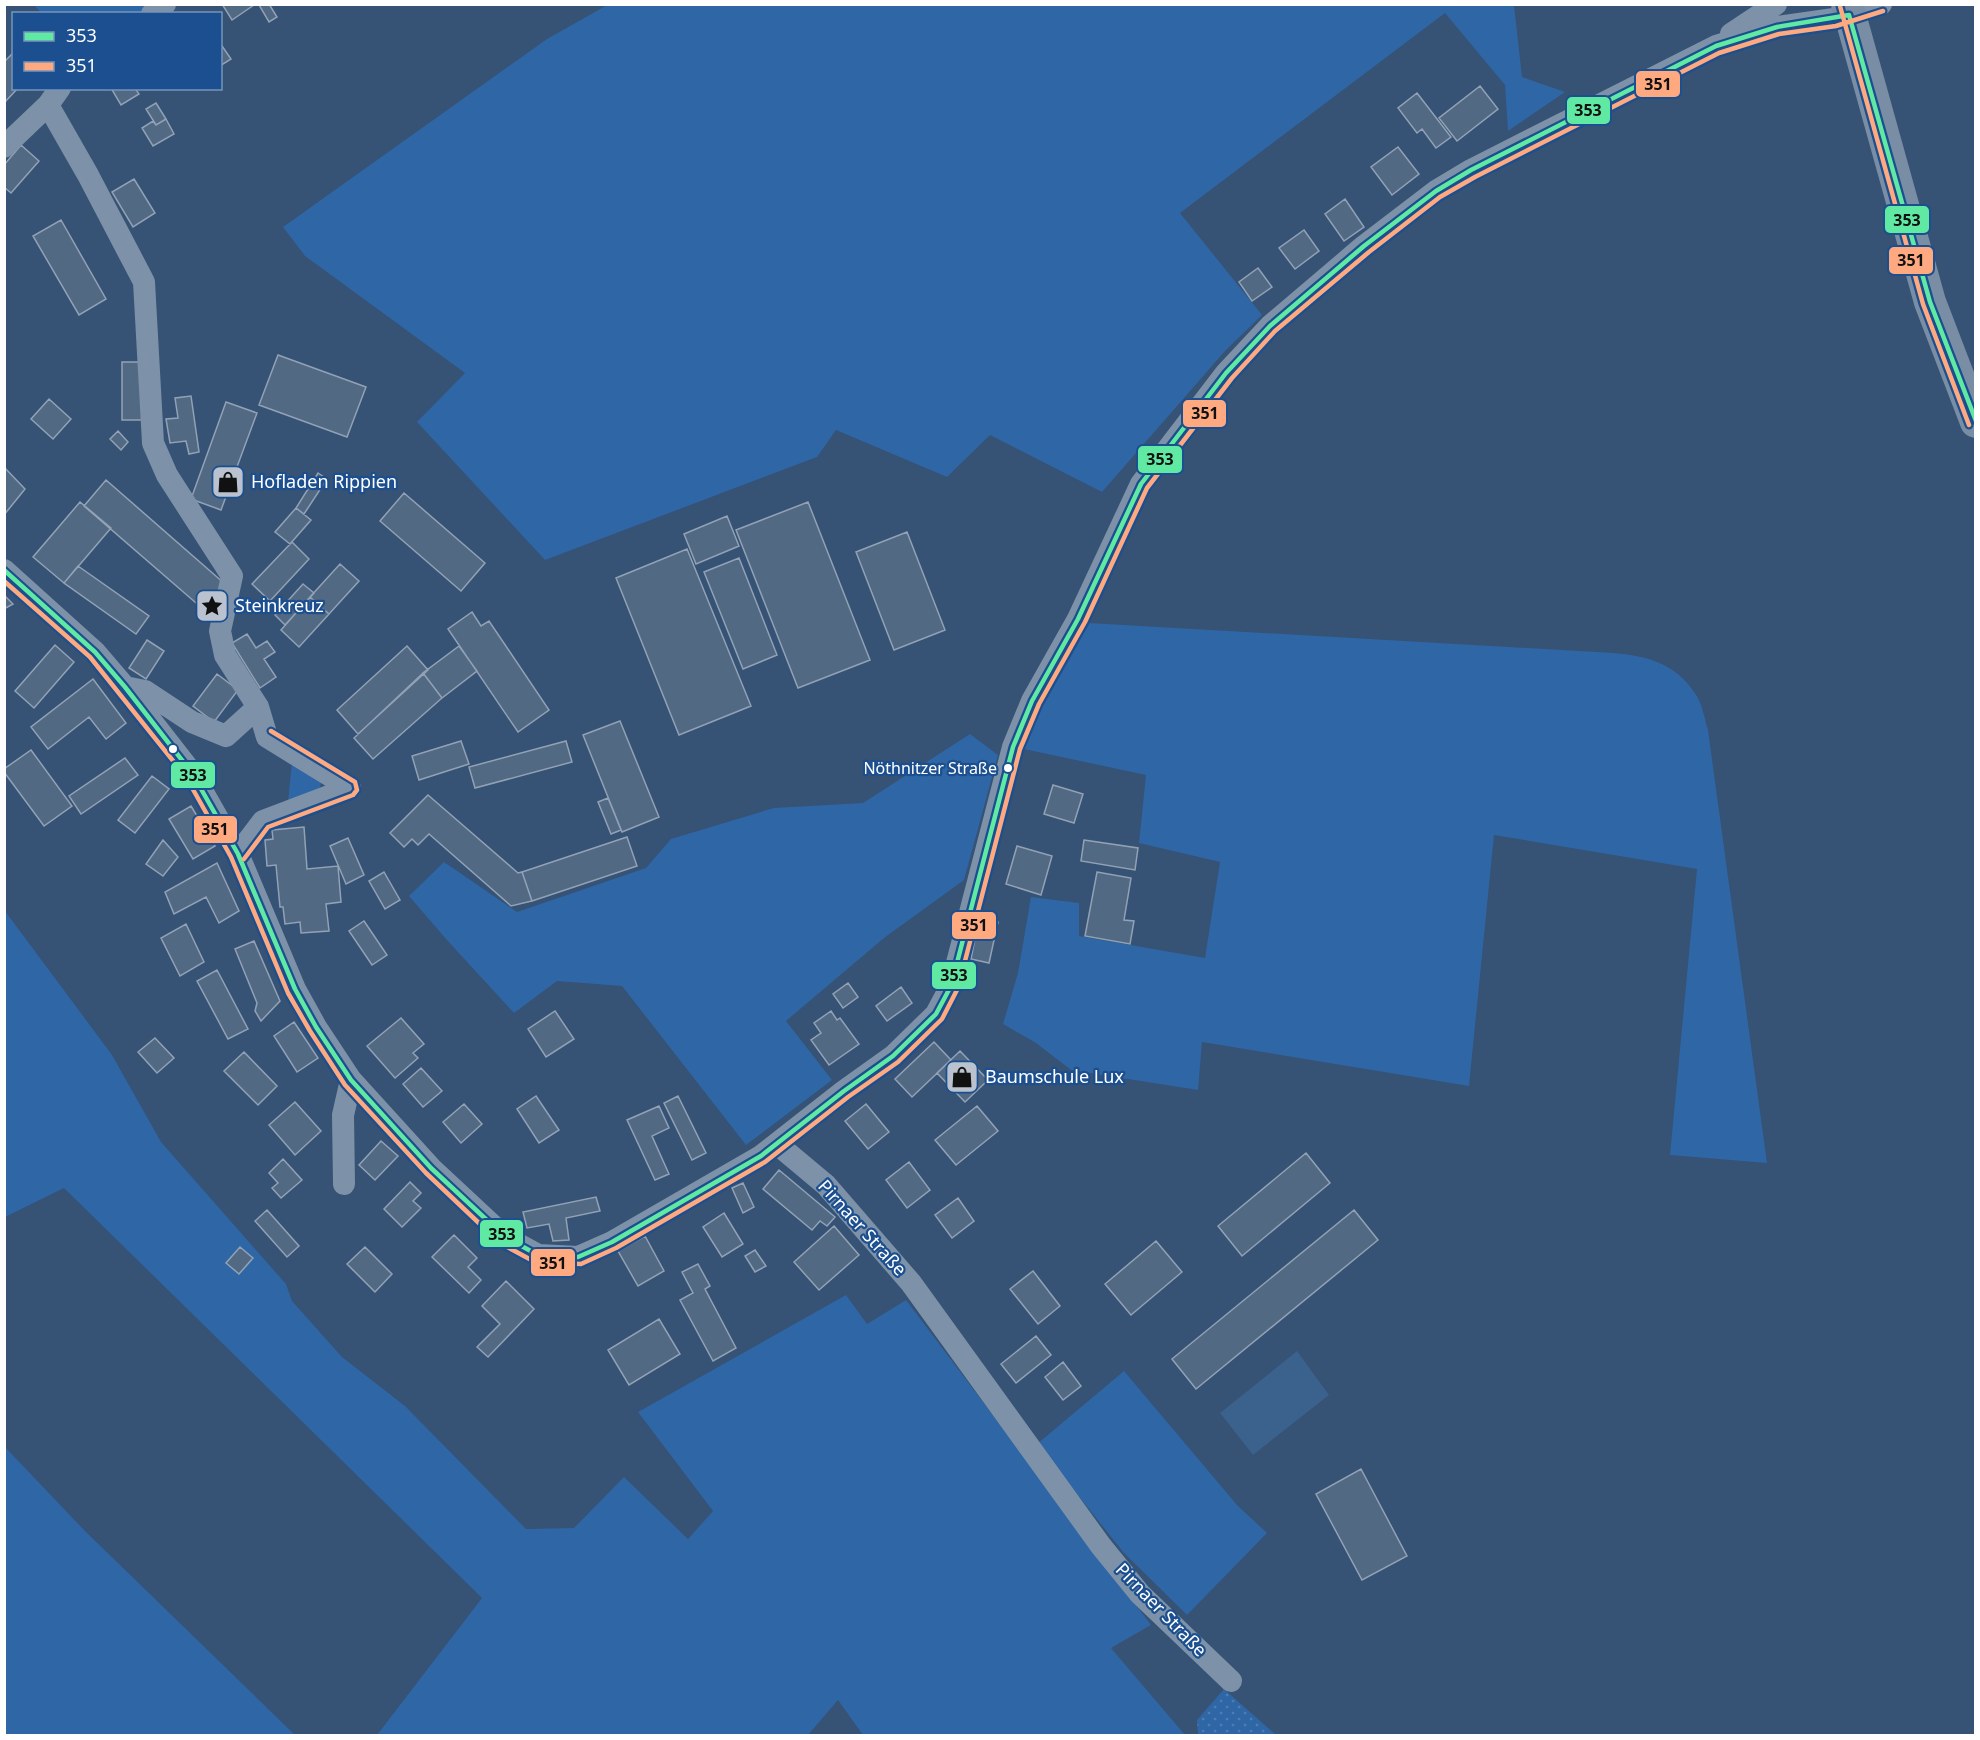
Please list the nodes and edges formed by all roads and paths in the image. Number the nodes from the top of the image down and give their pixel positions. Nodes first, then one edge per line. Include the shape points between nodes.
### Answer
1 (1776, 4) edge
2 (1881, 4) edge
3 (1848, 10) edge
4 (1716, 46) junction
5 (54, 97) edge
6 (4, 147) edge
7 (1976, 422) edge
8 (4, 570) edge
9 (125, 687) junction
10 (258, 707) junction
11 (238, 854) junction
12 (351, 1080) junction
13 (777, 1144) junction
14 (344, 1184) dead end
15 (1231, 1681) dead end

1 - 4 street
2 - 3 street
3 - 4 street
3 - 7 main road via 1930,302
4 - 13 street via 1539,134 1436,191 1270,326 1226,372 1141,484 1078,619 1032,701 1013,747 951,986 936,1014 893,1056
5 - 6 street
5 - 10 street via 144,282 153,443 167,475 232,576 220,631 225,655
8 - 9 street via 95,652
9 - 10 street via 145,691 192,722 226,736
9 - 11 street via 192,773
10 - 11 street via 267,737 350,788 263,821
11 - 12 street via 296,988
12 - 13 street via 431,1168 505,1237 538,1255 578,1257 612,1242
12 - 14 street via 343,1114
13 - 15 street, Pirnaer Straße via 826,1185 911,1283 1140,1594

